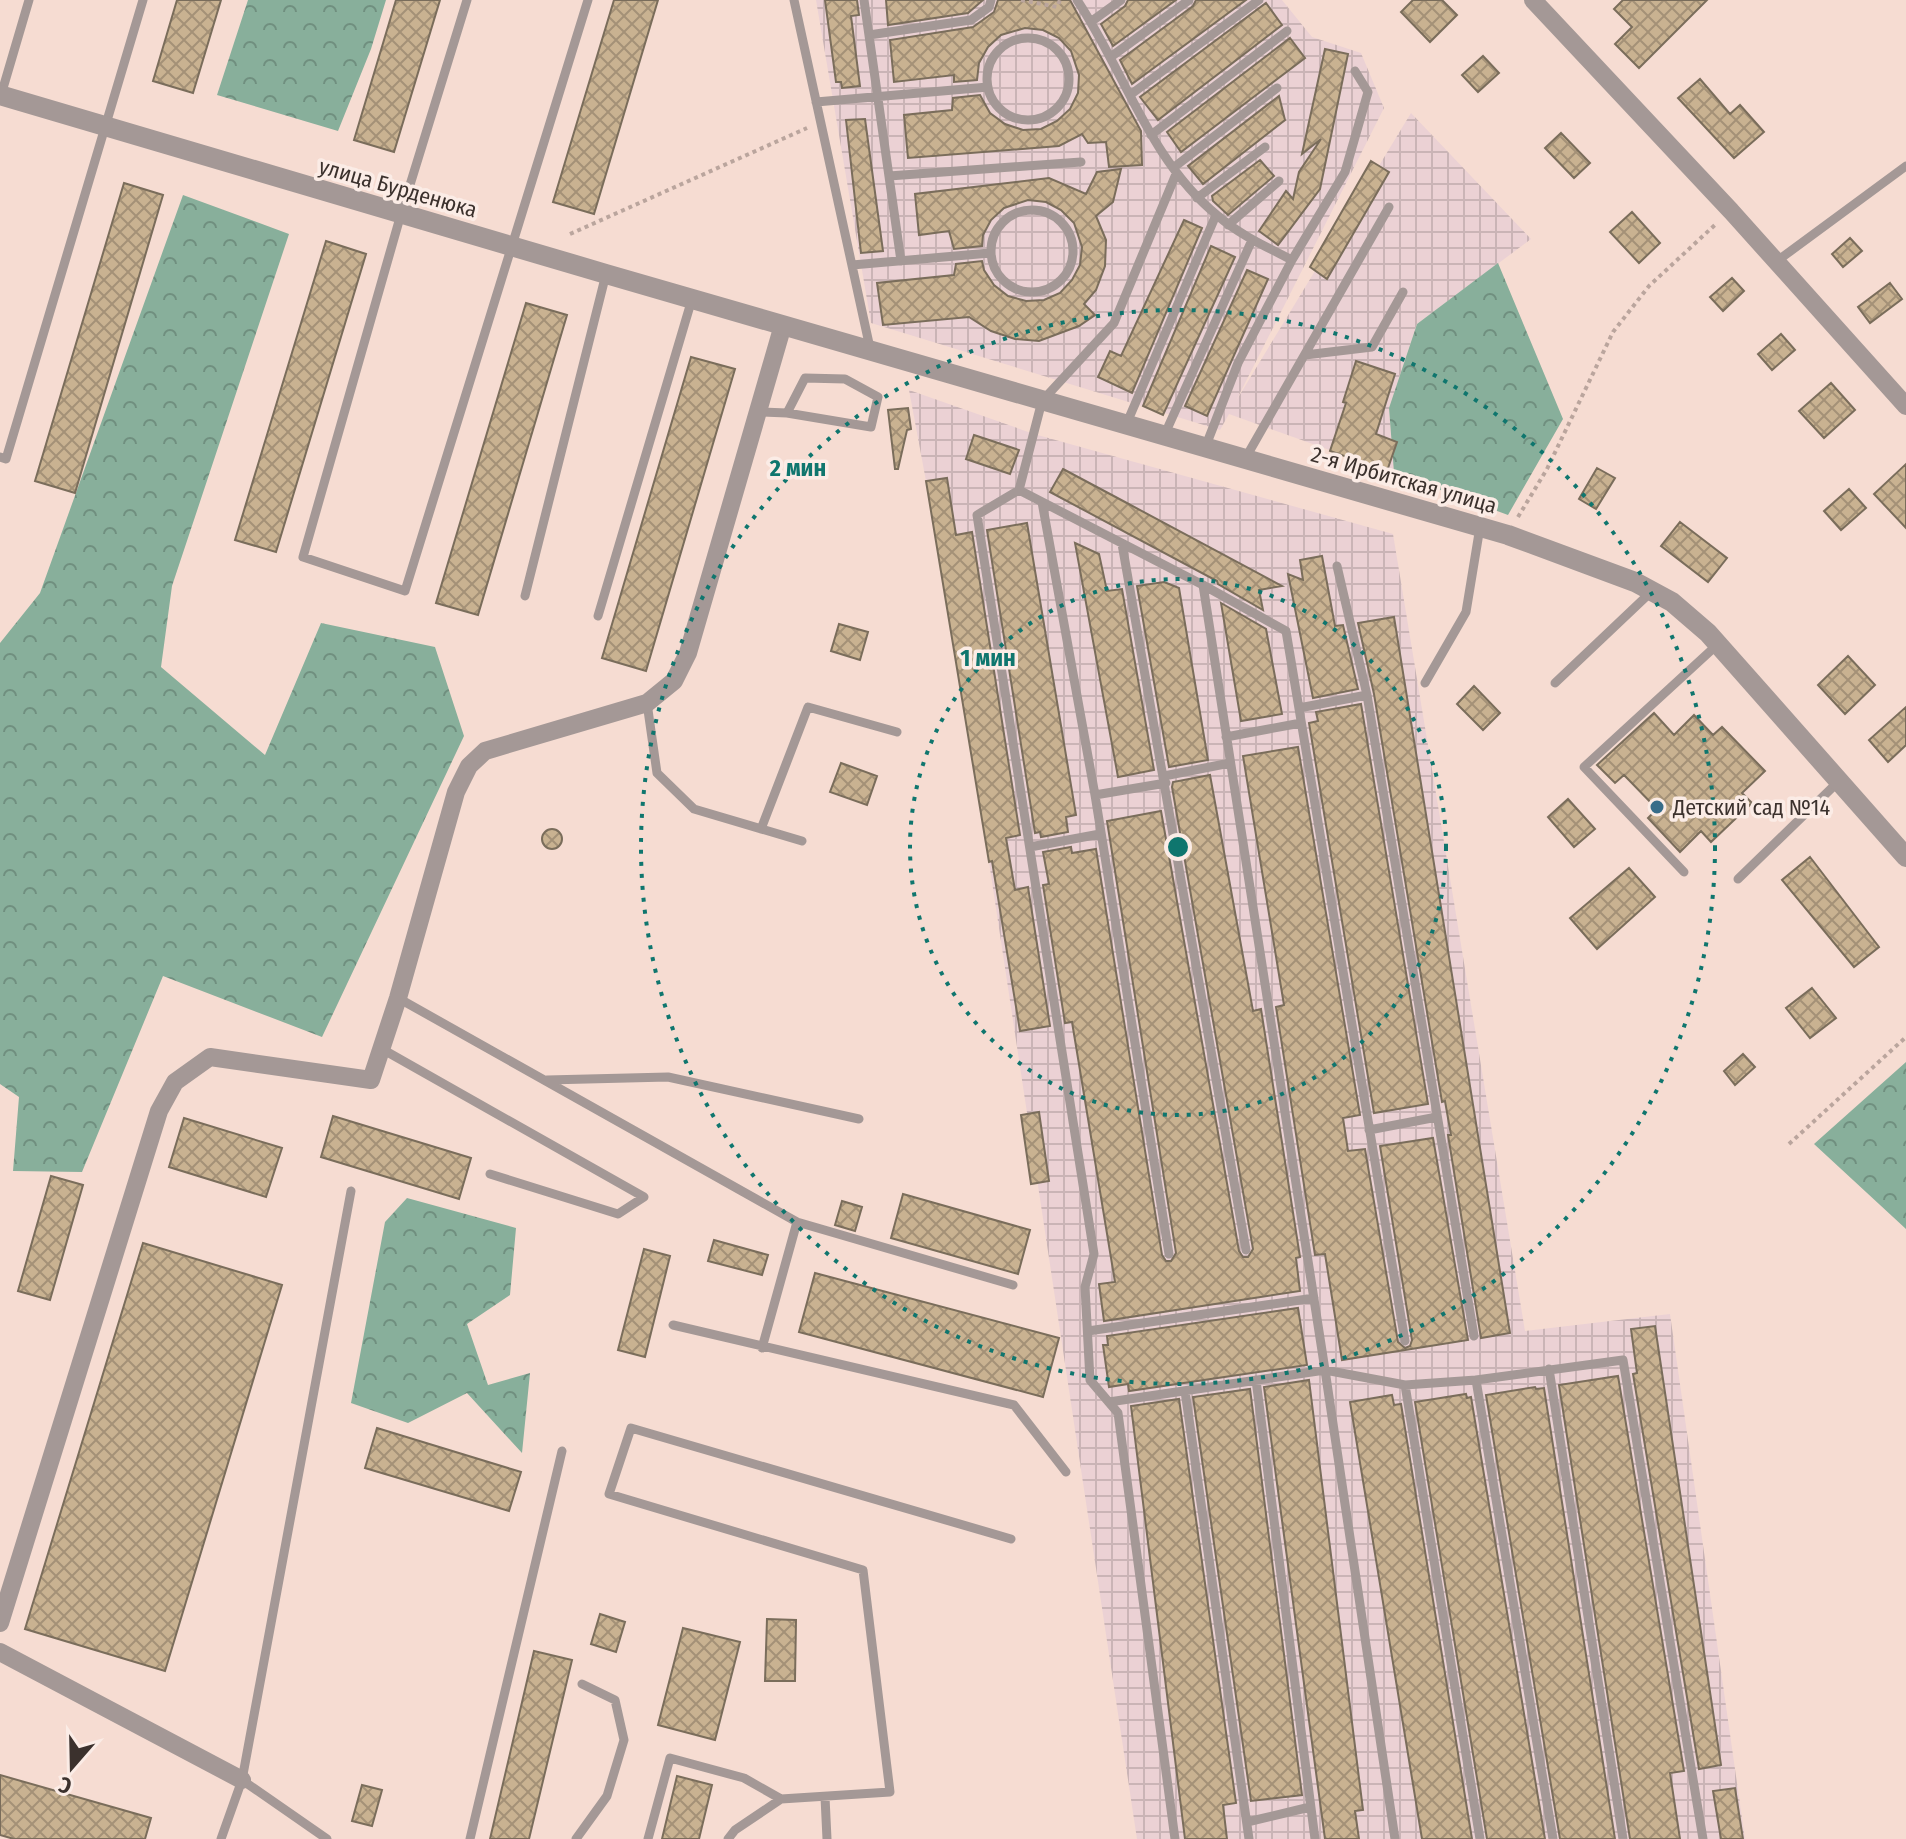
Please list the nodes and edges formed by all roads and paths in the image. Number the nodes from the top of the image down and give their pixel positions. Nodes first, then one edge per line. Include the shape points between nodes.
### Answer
1 (29, 0) edge
2 (143, 0) edge
3 (467, 0) edge
4 (588, 0) edge
5 (794, 0) edge
6 (864, 0) edge
7 (991, 0) edge
8 (1021, 0) edge
9 (1060, 0) edge
10 (1077, 0) edge
11 (1121, 0) edge
12 (1189, 0) edge
13 (1259, 0) edge
14 (1533, 0) edge
15 (1092, 21) junction
16 (1287, 31) dead end
17 (869, 35) junction
18 (1112, 56) junction
19 (1355, 71) dead end
20 (988, 87) junction
21 (1277, 88) dead end
22 (1130, 95) junction
23 (0, 96) edge
24 (878, 98) junction
25 (816, 102) junction
26 (821, 123) junction
27 (106, 127) junction
28 (1151, 135) junction
29 (1265, 147) dead end
30 (1081, 162) dead end
31 (1906, 166) edge
32 (1174, 171) junction
33 (889, 176) junction
34 (1279, 181) dead end
35 (1197, 198) junction
36 (1389, 207) dead end
37 (1731, 211) junction
38 (401, 214) junction
39 (1216, 215) junction
40 (1228, 225) junction
41 (570, 234) dead end
42 (1252, 240) junction
43 (513, 246) junction
44 (990, 253) junction
45 (1292, 260) junction
46 (901, 261) junction
47 (1777, 261) junction
48 (852, 265) junction
49 (606, 274) junction
50 (1403, 292) dead end
51 (692, 299) junction
52 (783, 325) junction
53 (871, 351) junction
54 (1305, 355) junction
55 (1042, 401) junction
56 (1906, 406) edge
57 (759, 412) junction
58 (787, 413) junction
59 (1126, 425) junction
60 (1164, 436) junction
61 (1205, 448) junction
62 (0, 457) edge
63 (1245, 459) junction
64 (1019, 490) junction
65 (1042, 502) junction
66 (1480, 527) junction
67 (1508, 535) junction
68 (1122, 544) junction
69 (1337, 566) dead end
70 (1203, 585) junction
71 (1652, 591) junction
72 (525, 596) dead end
73 (598, 616) dead end
74 (1718, 644) junction
75 (1425, 683) dead end
76 (1555, 683) dead end
77 (1367, 695) junction
78 (647, 703) junction
79 (1299, 708) junction
80 (1301, 723) junction
81 (897, 732) dead end
82 (1226, 737) junction
83 (1230, 763) junction
84 (1165, 780) junction
85 (1839, 781) junction
86 (1095, 795) junction
87 (761, 829) junction
88 (1100, 834) junction
89 (802, 841) dead end
90 (1030, 847) junction
91 (1906, 857) edge
92 (1684, 872) dead end
93 (1738, 879) dead end
94 (398, 998) junction
95 (1906, 1037) edge
96 (382, 1049) junction
97 (545, 1080) junction
98 (1437, 1117) junction
99 (859, 1119) dead end
100 (1369, 1130) junction
101 (1789, 1144) dead end
102 (490, 1174) dead end
103 (351, 1191) dead end
104 (797, 1222) junction
105 (1246, 1250) dead end
106 (1169, 1254) dead end
107 (1013, 1285) dead end
108 (1314, 1298) junction
109 (673, 1325) dead end
110 (1088, 1331) junction
111 (1474, 1336) dead end
112 (1405, 1341) dead end
113 (762, 1348) junction
114 (1549, 1369) junction
115 (1325, 1370) junction
116 (1256, 1380) junction
117 (1476, 1380) junction
118 (1405, 1385) junction
119 (1185, 1391) junction
120 (1109, 1402) junction
121 (562, 1451) dead end
122 (1066, 1472) dead end
123 (1011, 1539) dead end
124 (0, 1623) edge
125 (0, 1652) edge
126 (582, 1684) dead end
127 (242, 1780) junction
128 (825, 1797) junction
129 (781, 1799) junction
130 (1310, 1807) junction
131 (1247, 1822) junction
132 (221, 1839) edge
133 (327, 1839) edge
134 (470, 1839) edge
135 (576, 1839) edge
136 (648, 1839) edge
137 (728, 1839) edge
138 (827, 1839) edge
139 (1175, 1839) edge
140 (1249, 1839) edge
141 (1315, 1839) edge
142 (1395, 1839) edge
143 (1480, 1839) edge
144 (1553, 1839) edge
145 (1623, 1839) edge
146 (1703, 1839) edge

1 - 23 lane
2 - 27 lane
3 - 38 lane
4 - 43 lane
5 - 25 lane
6 - 17 lane
7 - 17 lane via 971,20
8 - 9 path via 1057,7
10 - 15 lane
11 - 15 lane
12 - 18 lane
13 - 22 lane
14 - 37 street
15 - 18 lane
16 - 28 lane
17 - 24 lane
18 - 22 lane
19 - 45 lane via 1368,92 1345,172
20 - 20 lane via 990,98 1011,117 1040,119 1063,102 1069,74 1065,60 1048,42 1019,38 993,56
20 - 24 lane
21 - 32 lane
22 - 28 lane
23 - 27 street, улица Бурденюка
24 - 25 lane
24 - 33 lane
25 - 26 lane
26 - 41 path
26 - 48 lane
27 - 38 street, улица Бурденюка
27 - 62 lane via 6,459
28 - 32 lane
29 - 35 lane
30 - 33 lane
31 - 47 lane
32 - 35 lane
32 - 55 lane via 1114,323
33 - 46 lane
34 - 40 lane
35 - 39 lane
36 - 54 lane
37 - 47 street
37 - 67 path via 1649,286 1613,332 1547,469
38 - 43 street, улица Бурденюка
38 - 43 lane via 303,557 405,591
39 - 40 lane
39 - 59 lane
40 - 42 lane
42 - 45 lane
42 - 60 lane
43 - 49 street, улица Бурденюка
44 - 44 lane via 1003,281 1029,292 1057,284 1067,273 1073,245 1063,223 1052,214 1023,210 997,228
44 - 46 lane
45 - 61 lane via 1238,363
46 - 48 lane
47 - 56 street
48 - 53 lane
49 - 51 street, улица Бурденюка
49 - 72 lane
50 - 54 lane via 1372,347
51 - 52 street, улица Бурденюка
51 - 73 lane
52 - 53 street, 2-я Ирбитская улица
52 - 57 street
53 - 55 street, 2-я Ирбитская улица
54 - 63 lane
55 - 59 street, 2-я Ирбитская улица
55 - 64 lane
57 - 58 lane
57 - 78 street via 688,653 674,681
58 - 58 lane via 871,427 878,397 845,379 805,378
59 - 60 street, 2-я Ирбитская улица
60 - 61 street, 2-я Ирбитская улица
61 - 63 street, 2-я Ирбитская улица
63 - 66 street, 2-я Ирбитская улица
64 - 65 lane
64 - 90 lane via 977,515
65 - 68 lane
65 - 86 lane
66 - 67 street, 2-я Ирбитская улица
66 - 75 lane via 1466,612
67 - 71 street, 2-я Ирбитская улица
68 - 70 lane
68 - 84 lane
69 - 77 lane
70 - 79 lane via 1286,631
70 - 82 lane
71 - 74 street, 2-я Ирбитская улица
71 - 76 lane
74 - 85 street, 2-я Ирбитская улица
74 - 92 lane via 1584,767
77 - 79 lane
77 - 98 lane
78 - 87 lane via 657,773 694,809
78 - 94 street via 485,751 469,766 456,792
79 - 80 lane
80 - 82 lane
80 - 100 lane
81 - 87 lane via 808,707
82 - 83 lane
83 - 84 lane
83 - 108 lane
84 - 86 lane
84 - 105 lane
85 - 91 street, 2-я Ирбитская улица
85 - 93 lane
86 - 88 lane
87 - 89 lane
88 - 90 lane
88 - 106 lane
90 - 110 lane via 1094,1254 1085,1287
94 - 96 street
94 - 97 lane
95 - 101 path
96 - 102 lane via 644,1197 618,1214
96 - 124 street via 371,1080 210,1057 175,1082 159,1111
97 - 99 lane via 668,1077
97 - 104 lane
98 - 100 lane
98 - 111 lane
100 - 112 lane
103 - 127 lane
104 - 107 lane
104 - 113 lane
108 - 110 lane
108 - 115 lane
109 - 113 lane
110 - 120 lane via 1090,1380
113 - 122 lane via 1014,1405
114 - 117 lane
114 - 145 lane
114 - 146 lane via 1623,1360
115 - 116 lane
115 - 118 lane
115 - 142 lane
116 - 119 lane
116 - 130 lane
117 - 118 lane
117 - 144 lane
118 - 143 lane
119 - 120 lane
119 - 131 lane
120 - 139 lane via 1118,1413
121 - 134 lane
123 - 128 lane via 631,1428 609,1494 863,1570 890,1792
125 - 127 street
126 - 135 lane via 615,1700 624,1740 607,1796
127 - 132 lane
127 - 133 lane
128 - 129 lane
128 - 138 lane
129 - 136 lane via 744,1778 670,1758
129 - 137 lane
130 - 131 lane
130 - 141 lane
131 - 140 lane

